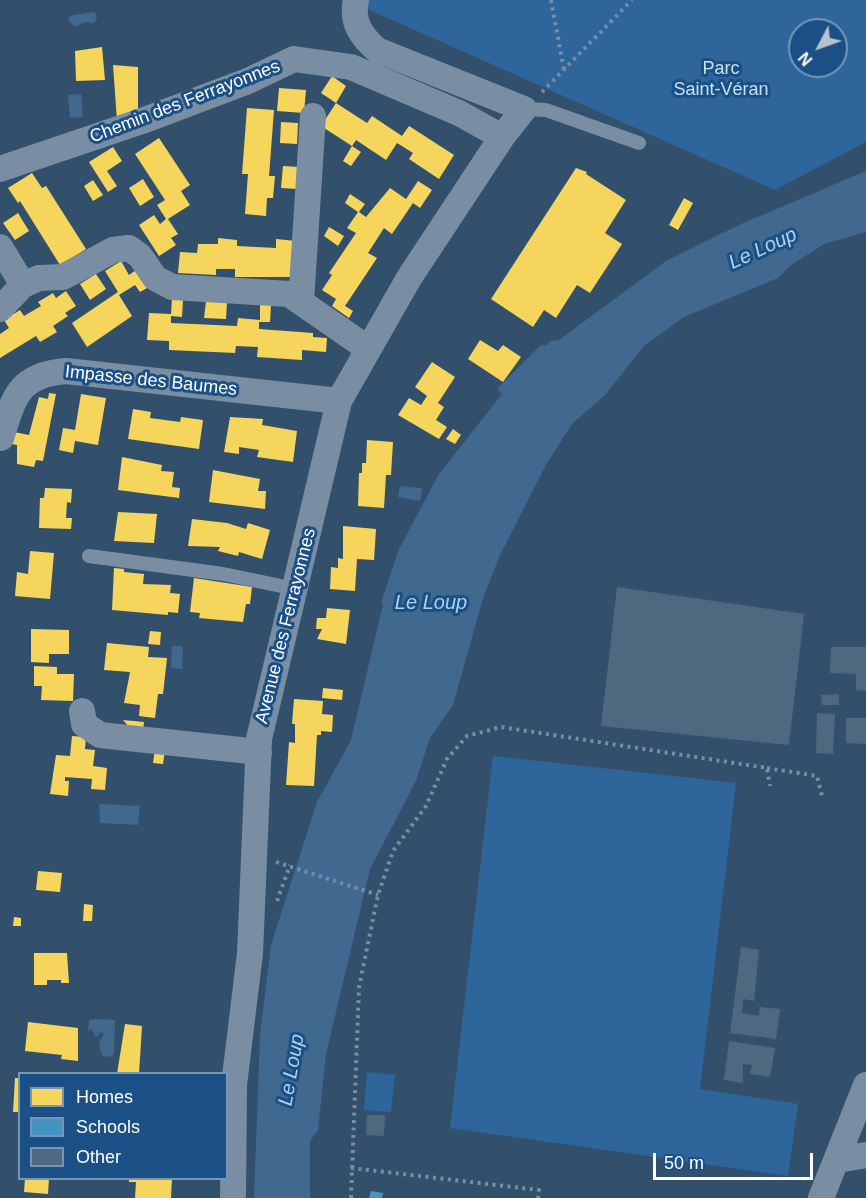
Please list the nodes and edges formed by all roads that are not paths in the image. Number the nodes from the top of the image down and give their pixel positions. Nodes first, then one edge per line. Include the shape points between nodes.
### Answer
1 (356, 0) edge
2 (524, 109) junction
3 (313, 116) dead end
4 (502, 137) junction
5 (639, 143) dead end
6 (0, 169) edge
7 (0, 247) edge
8 (23, 285) junction
9 (301, 302) junction
10 (0, 309) edge
11 (367, 348) junction
12 (339, 401) junction
13 (1, 438) edge
14 (89, 556) dead end
15 (296, 589) junction
16 (82, 711) dead end
17 (259, 752) junction
18 (866, 1085) edge
19 (858, 1133) edge
20 (866, 1155) edge
21 (837, 1160) junction
22 (233, 1198) edge
23 (821, 1198) edge

1 - 2 street via 354,12 361,36 376,50
2 - 4 street, Avenue des Ferrayonnes
2 - 5 lane via 546,110
3 - 9 street
4 - 6 street, Chemin des Ferrayonnes via 459,113 351,67 294,59 151,118
4 - 11 street, Avenue des Ferrayonnes
7 - 8 street
8 - 9 street via 39,278 63,278 113,250 129,249 140,256 155,278 172,287 289,294
8 - 10 street
9 - 11 street
11 - 12 street, Avenue des Ferrayonnes
12 - 13 street, Impasse des Baumes via 66,371 43,373 26,384 12,403
12 - 15 street, Avenue des Ferrayonnes
14 - 15 lane via 223,574
15 - 17 street, Avenue des Ferrayonnes
16 - 17 street via 84,724 100,735
17 - 22 street, Avenue des Ferrayonnes via 249,953 234,1085
18 - 19 street
19 - 21 street
20 - 21 street
21 - 23 street

